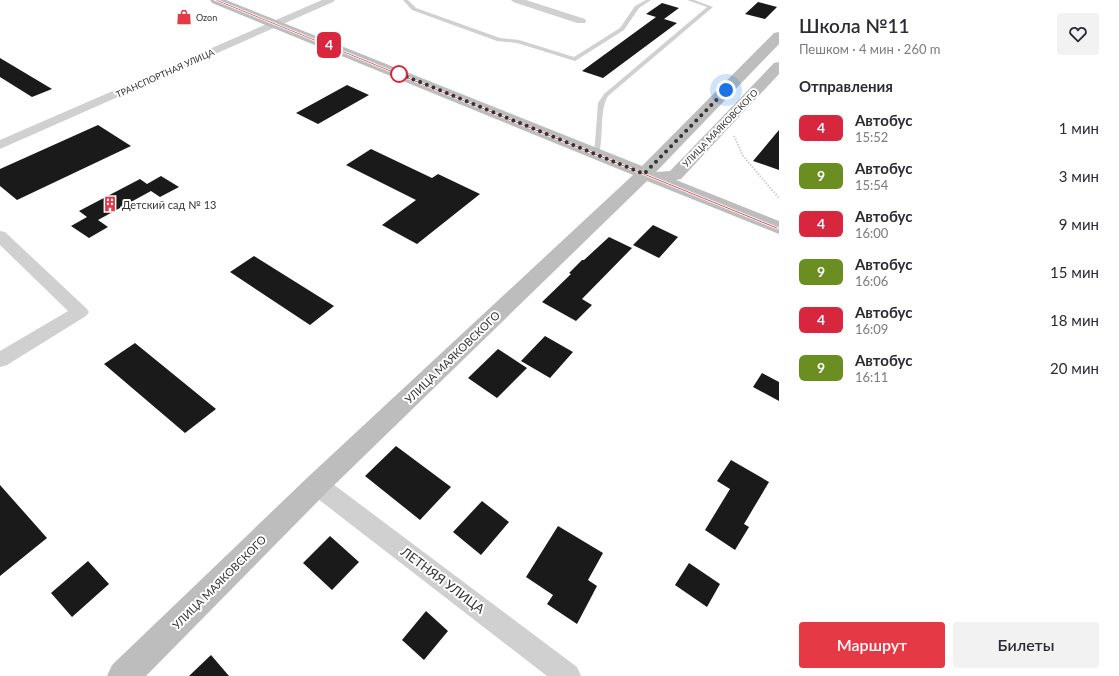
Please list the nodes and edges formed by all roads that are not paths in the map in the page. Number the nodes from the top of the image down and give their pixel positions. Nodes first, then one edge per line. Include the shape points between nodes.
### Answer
1 (216, 0) edge
2 (330, 0) edge
3 (405, 0) edge
4 (516, 0) edge
5 (649, 0) edge
6 (689, 0) edge
7 (581, 21) dead end
8 (277, 24) junction
9 (779, 36) edge
10 (779, 66) edge
11 (0, 145) edge
12 (596, 154) junction
13 (649, 176) junction
14 (779, 228) edge
15 (0, 236) edge
16 (0, 360) edge
17 (317, 484) junction
18 (123, 676) edge
19 (568, 676) edge

1 - 8 street
2 - 8 street, ТРАНСПОРТНАЯ УЛИЦА
3 - 5 lane via 414,9 498,40 517,41 575,59 622,29 637,7
4 - 7 street
6 - 12 lane via 711,6 606,95 601,103
8 - 11 street, ТРАНСПОРТНАЯ УЛИЦА
8 - 12 street
9 - 13 street, УЛИЦА МАЯКОВСКОГО
10 - 13 street, УЛИЦА МАЯКОВСКОГО via 675,175
12 - 13 street
13 - 14 street
13 - 17 street, УЛИЦА МАЯКОВСКОГО
15 - 16 street via 80,312
17 - 18 street, УЛИЦА МАЯКОВСКОГО
17 - 19 street, ЛЕТНЯЯ УЛИЦА

